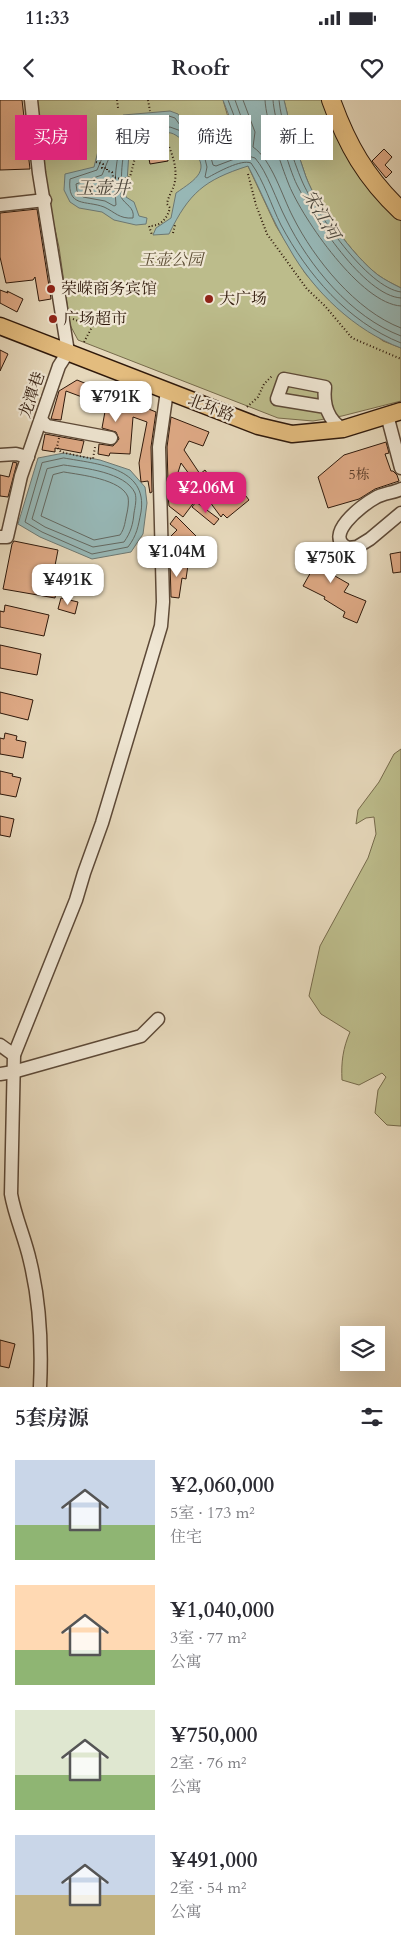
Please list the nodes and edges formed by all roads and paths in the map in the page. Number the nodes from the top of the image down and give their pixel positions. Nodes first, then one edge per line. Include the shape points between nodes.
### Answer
1 (31, 100) edge
2 (117, 100) edge
3 (148, 100) edge
4 (331, 100) edge
5 (118, 108) dead end
6 (150, 111) dead end
7 (96, 162) dead end
8 (248, 174) dead end
9 (45, 200) junction
10 (0, 205) edge
11 (401, 211) edge
12 (175, 225) dead end
13 (173, 233) dead end
14 (152, 235) dead end
15 (69, 316) dead end
16 (109, 324) dead end
17 (0, 326) edge
18 (92, 326) junction
19 (84, 342) dead end
20 (68, 352) junction
21 (401, 359) edge
22 (273, 375) dead end
23 (167, 391) junction
24 (247, 407) dead end
25 (326, 407) dead end
26 (394, 413) edge
27 (41, 420) junction
28 (61, 429) junction
29 (342, 429) junction
30 (97, 436) junction
31 (111, 438) dead end
32 (0, 455) edge
33 (28, 456) junction
34 (401, 468) edge
35 (401, 490) edge
36 (401, 512) edge
37 (4, 537) edge
38 (158, 1019) dead end
39 (0, 1044) edge
40 (14, 1055) junction
41 (13, 1072) junction
42 (0, 1074) edge
43 (40, 1387) edge

1 - 9 street
2 - 5 path
3 - 6 path
4 - 11 highway via 360,164 374,184
7 - 14 path via 103,164 102,168 112,172 113,177 130,177 143,140 159,138 164,145 168,144 174,159 175,180 168,197 170,208 167,218 149,226
8 - 21 path via 267,234 307,290 352,338
9 - 10 street
9 - 20 street
12 - 13 path
15 - 18 path
16 - 18 path
17 - 20 main road, 北环路
18 - 19 path
20 - 23 main road, 北环路
20 - 27 street, 龙潭巷 via 59,366
22 - 24 path
23 - 29 main road, 北环路 via 258,426 292,434
23 - 40 street via 160,447 161,626 76,900
25 - 29 street via 334,424
26 - 29 main road, 北环路
26 - 34 street
27 - 28 street via 47,426
27 - 33 street, 龙潭巷
28 - 30 street
28 - 30 path via 57,447 61,452 93,459
30 - 31 street
32 - 33 street
33 - 37 street, 龙潭巷
35 - 36 street via 377,496 358,510 343,526 340,542 348,548 357,547
38 - 41 street via 141,1036
39 - 40 street
40 - 41 street
41 - 42 street
41 - 43 street via 11,1194 38,1298

